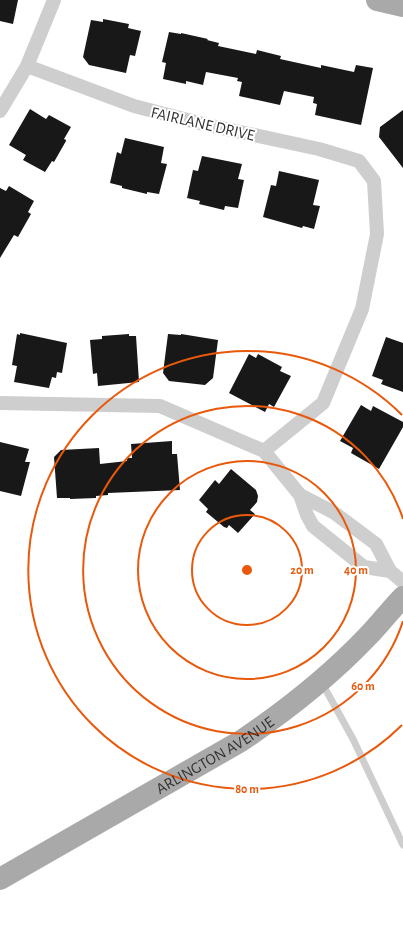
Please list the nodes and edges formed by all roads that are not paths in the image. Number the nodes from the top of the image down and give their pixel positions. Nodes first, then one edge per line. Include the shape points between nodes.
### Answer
1 (54, 0) edge
2 (377, 0) edge
3 (403, 6) edge
4 (27, 66) junction
5 (0, 111) edge
6 (0, 403) edge
7 (264, 451) junction
8 (300, 495) junction
9 (390, 571) junction
10 (403, 582) edge
11 (403, 597) edge
12 (321, 681) junction
13 (403, 845) edge
14 (0, 879) edge

1 - 4 street
2 - 3 main road
4 - 5 street
4 - 7 street, FAIRLANE DRIVE via 134,106 359,161 374,181 377,234 362,308 323,403
6 - 7 street via 160,406
7 - 8 street
8 - 9 street via 333,512 376,544
8 - 9 street via 313,526 364,567
9 - 10 street
11 - 12 main road, ARLINGTON AVENUE via 370,634
12 - 13 lane via 353,739
12 - 14 main road, ARLINGTON AVENUE via 269,723 241,741

